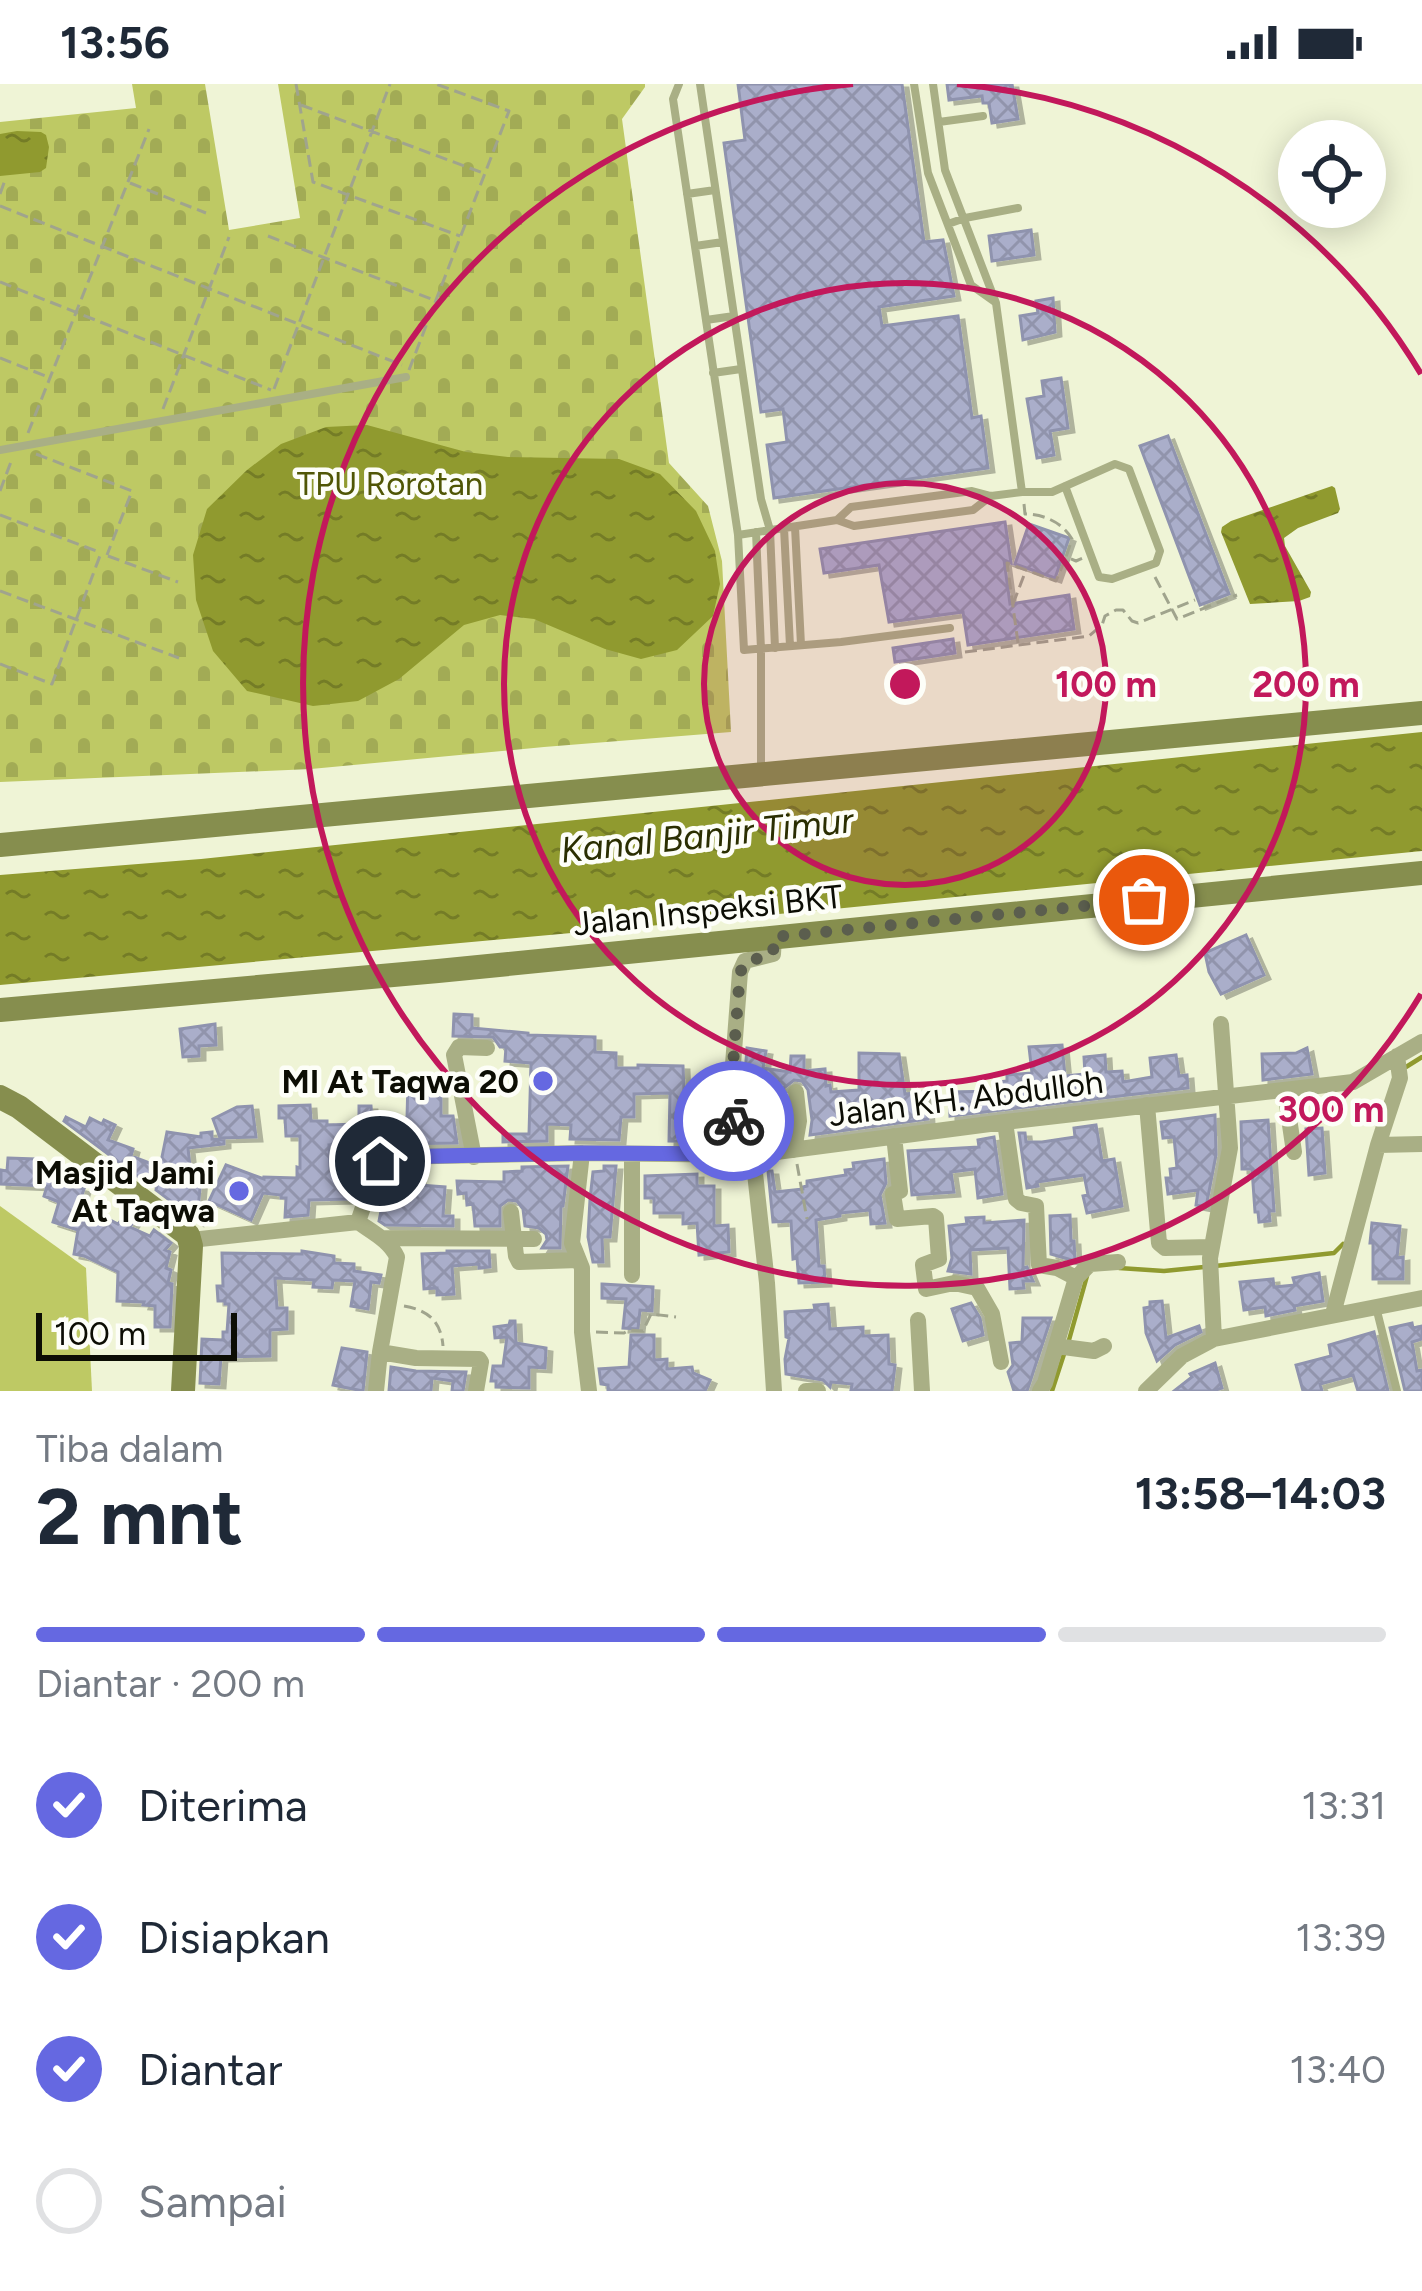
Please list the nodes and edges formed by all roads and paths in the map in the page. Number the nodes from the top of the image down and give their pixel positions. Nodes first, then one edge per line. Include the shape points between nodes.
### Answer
1 (296, 84) edge
2 (390, 84) edge
3 (436, 84) edge
4 (679, 84) edge
5 (700, 84) edge
6 (914, 84) edge
7 (933, 84) edge
8 (299, 105) junction
9 (983, 116) dead end
10 (939, 122) junction
11 (149, 129) dead end
12 (372, 131) junction
13 (485, 173) junction
14 (5, 180) dead end
15 (128, 182) junction
16 (716, 190) junction
17 (0, 194) edge
18 (687, 194) junction
19 (348, 195) junction
20 (0, 206) edge
21 (1018, 208) dead end
22 (206, 213) dead end
23 (964, 218) junction
24 (948, 224) junction
25 (268, 236) dead end
26 (460, 236) junction
27 (229, 237) dead end
28 (724, 242) junction
29 (695, 246) junction
30 (102, 247) junction
31 (324, 258) junction
32 (0, 282) edge
33 (209, 289) junction
34 (435, 301) junction
35 (996, 303) junction
36 (76, 312) junction
37 (734, 316) junction
38 (706, 320) junction
39 (298, 324) junction
40 (184, 355) junction
41 (0, 358) edge
42 (742, 369) junction
43 (407, 373) junction
44 (713, 373) junction
45 (50, 378) junction
46 (273, 391) junction
47 (268, 402) junction
48 (158, 422) junction
49 (20, 446) junction
50 (0, 450) edge
51 (1065, 486) junction
52 (0, 491) edge
53 (1022, 492) junction
54 (991, 496) junction
55 (0, 515) edge
56 (837, 520) junction
57 (789, 527) junction
58 (770, 530) junction
59 (756, 532) junction
60 (738, 535) junction
61 (104, 554) junction
62 (1090, 554) junction
63 (1066, 557) junction
64 (1150, 565) junction
65 (1026, 570) junction
66 (178, 582) dead end
67 (0, 590) edge
68 (1237, 596) dead end
69 (1195, 600) dead end
70 (1013, 606) junction
71 (1172, 610) junction
72 (76, 620) junction
73 (950, 628) dead end
74 (802, 645) junction
75 (1018, 645) junction
76 (790, 646) junction
77 (775, 648) junction
78 (761, 649) junction
79 (965, 652) dead end
80 (178, 658) dead end
81 (0, 664) edge
82 (1422, 713) edge
83 (761, 774) junction
84 (0, 845) edge
85 (1422, 873) edge
86 (774, 937) junction
87 (0, 1010) edge
88 (1221, 1024) dead end
89 (1422, 1042) edge
90 (488, 1048) dead end
91 (1398, 1067) junction
92 (1285, 1091) junction
93 (796, 1092) dead end
94 (0, 1097) edge
95 (1228, 1097) junction
96 (1147, 1105) junction
97 (1005, 1122) junction
98 (894, 1136) junction
99 (1422, 1144) edge
100 (1378, 1145) junction
101 (794, 1150) junction
102 (1294, 1152) dead end
103 (582, 1153) junction
104 (745, 1155) junction
105 (632, 1156) junction
106 (474, 1157) junction
107 (512, 1212) dead end
108 (807, 1219) dead end
109 (358, 1222) junction
110 (381, 1238) junction
111 (513, 1239) junction
112 (534, 1239) dead end
113 (191, 1240) junction
114 (1210, 1252) junction
115 (578, 1260) junction
116 (1118, 1262) dead end
117 (632, 1275) dead end
118 (1076, 1278) junction
119 (1422, 1298) edge
120 (389, 1303) junction
121 (1376, 1305) junction
122 (1333, 1314) junction
123 (676, 1316) dead end
124 (919, 1321) dead end
125 (583, 1332) junction
126 (1214, 1339) junction
127 (1104, 1346) dead end
128 (1062, 1347) junction
129 (380, 1352) junction
130 (445, 1360) junction
131 (1001, 1362) dead end
132 (183, 1391) edge
133 (376, 1391) edge
134 (476, 1391) edge
135 (589, 1391) edge
136 (774, 1391) edge
137 (806, 1391) edge
138 (818, 1391) edge
139 (922, 1391) edge
140 (1040, 1391) edge
141 (1146, 1391) edge
142 (1397, 1391) edge

1 - 8 path
2 - 12 path
3 - 13 path via 509,111
4 - 18 lane via 674,100
5 - 16 lane
6 - 24 lane via 928,173
7 - 10 lane
8 - 12 path
8 - 19 path via 313,182
9 - 10 lane
10 - 23 lane via 945,170
11 - 15 path
12 - 13 path
12 - 19 path
13 - 26 path
14 - 17 path
15 - 22 path
15 - 30 path
16 - 18 lane
16 - 28 lane
18 - 29 lane
19 - 26 path
19 - 31 path
20 - 30 path
21 - 23 lane
23 - 24 lane
23 - 35 lane
24 - 35 lane via 971,284
25 - 31 path
26 - 34 path
27 - 33 path
28 - 29 lane
28 - 37 lane
29 - 38 lane
30 - 33 path
30 - 36 path
31 - 34 path
31 - 39 path
32 - 36 path
33 - 39 path
33 - 40 path
34 - 43 path
35 - 53 lane
36 - 40 path
36 - 45 path
37 - 38 lane
37 - 42 lane
38 - 44 lane
39 - 43 path
39 - 46 path
40 - 46 path
40 - 48 path
41 - 45 path
42 - 44 lane
42 - 58 lane
43 - 47 lane
44 - 60 lane
45 - 49 path
46 - 47 path
47 - 48 lane
48 - 49 lane
49 - 50 lane
49 - 52 path
49 - 61 path via 132,491
51 - 53 lane
51 - 62 lane
51 - 64 lane via 1115,464 1130,469 1160,551
53 - 54 lane
53 - 63 path via 1025,514 1067,531
54 - 56 lane via 972,491 851,507
54 - 56 lane via 973,510 854,526
55 - 61 path
56 - 57 lane
57 - 58 lane
57 - 74 lane
57 - 76 lane
58 - 59 lane
58 - 77 lane
59 - 60 lane
59 - 78 lane
60 - 78 lane via 744,650
61 - 66 path
61 - 72 path
62 - 63 path
62 - 64 lane via 1099,577
63 - 65 path via 1056,581
64 - 71 path
65 - 70 path
65 - 70 path via 1007,562
67 - 72 path
68 - 71 path via 1177,619
69 - 71 path
70 - 75 path
71 - 75 path via 1138,623 1117,610 1089,636
72 - 80 path
72 - 81 path via 52,684
73 - 74 lane
74 - 76 lane
75 - 79 path
76 - 77 lane
77 - 78 lane
78 - 83 lane
82 - 83 street
83 - 84 street
85 - 86 street, Jalan Inspeksi BKT
86 - 87 street, Jalan Inspeksi BKT
86 - 104 street via 773,954 745,962 740,973 731,1091
88 - 95 street
89 - 91 street, Jalan KH. Abdulloh
90 - 106 street via 458,1047 454,1054
91 - 92 street, Jalan KH. Abdulloh
91 - 100 street
92 - 95 street, Jalan KH. Abdulloh
92 - 102 street
93 - 101 street
94 - 113 street
95 - 96 street, Jalan KH. Abdulloh
95 - 114 street via 1230,1148
96 - 97 street, Jalan KH. Abdulloh
96 - 114 street via 1160,1243
97 - 98 street, Jalan KH. Abdulloh
97 - 118 street via 1016,1199 1036,1206 1039,1265
98 - 101 street, Jalan KH. Abdulloh
98 - 131 street via 897,1219 936,1219 939,1259 923,1265 926,1288 977,1288
99 - 100 street
100 - 122 street
101 - 104 street, Jalan KH. Abdulloh
101 - 108 path
103 - 105 street, Jalan KH. Abdulloh
103 - 106 street, Jalan KH. Abdulloh
103 - 115 street via 572,1243
104 - 105 street, Jalan KH. Abdulloh
104 - 136 street via 767,1282
105 - 117 street
106 - 109 street, Jalan KH. Abdulloh via 383,1159
107 - 111 street
109 - 110 street
109 - 113 street
110 - 111 street
110 - 120 street via 397,1257
111 - 112 street
111 - 115 street via 519,1262
113 - 132 street
114 - 126 street
115 - 125 street
116 - 118 street via 1098,1262
118 - 128 street
119 - 121 street
120 - 129 street
120 - 130 path via 433,1317
121 - 122 street
121 - 142 lane
122 - 126 street
123 - 125 path via 649,1315 643,1331
124 - 139 street
125 - 135 street
126 - 141 street via 1181,1356
127 - 128 street
128 - 140 street
129 - 130 street
129 - 133 street
130 - 134 street via 480,1360
137 - 138 street

